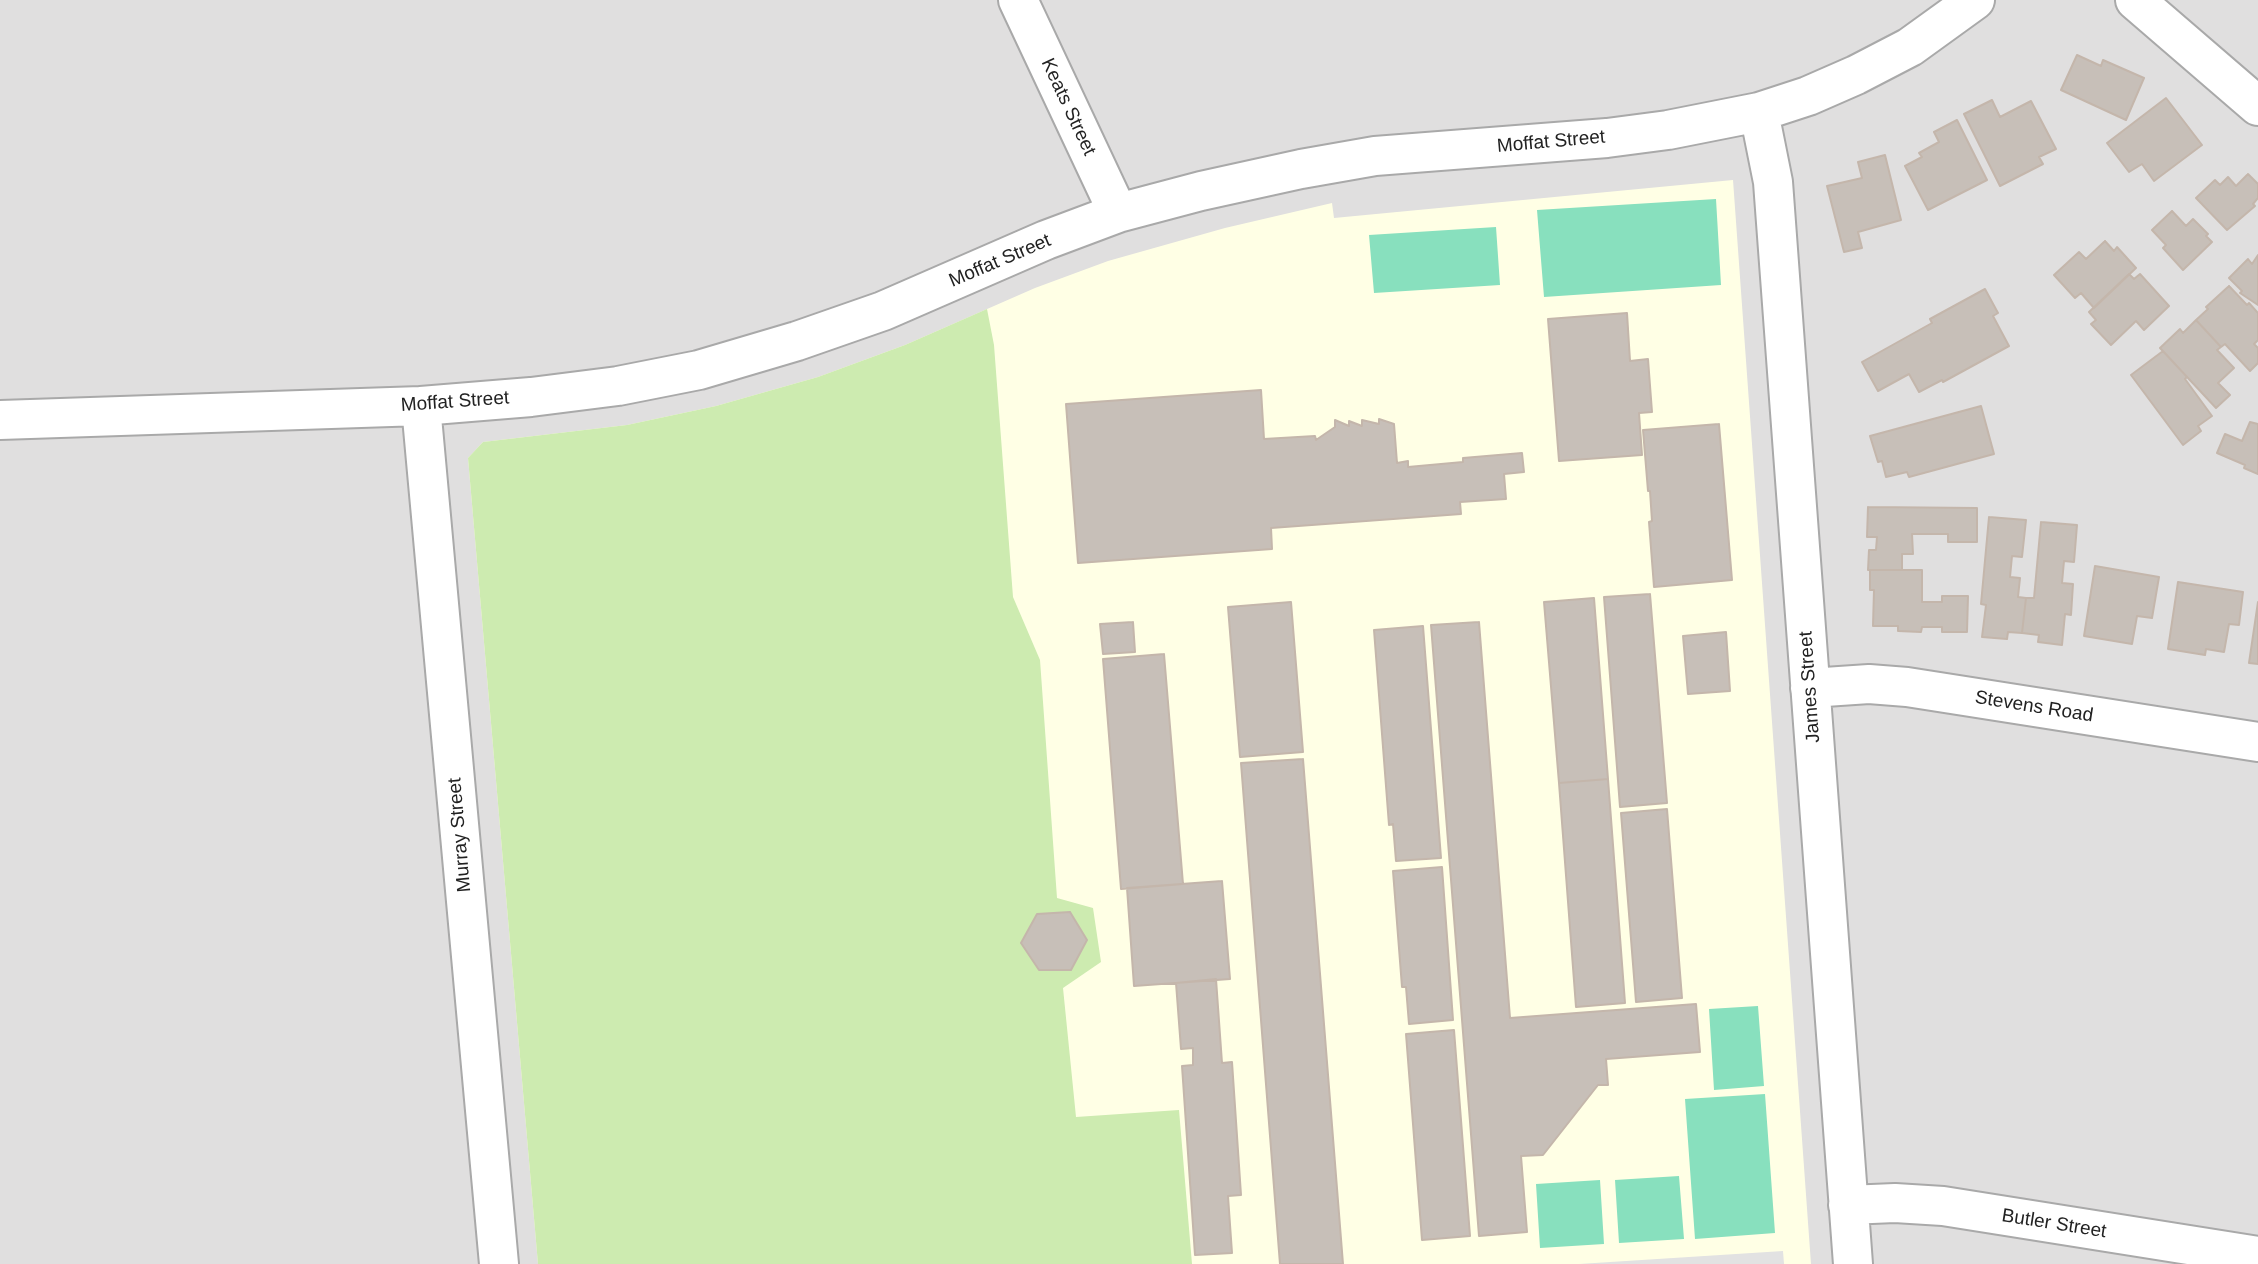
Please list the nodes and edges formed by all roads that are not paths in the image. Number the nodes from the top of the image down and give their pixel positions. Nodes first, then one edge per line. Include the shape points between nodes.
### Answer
1 (1018, 0) edge
2 (1975, 0) edge
3 (2135, 0) edge
4 (2258, 106) edge
5 (1759, 112) junction
6 (1118, 213) junction
7 (421, 405) junction
8 (0, 420) edge
9 (1810, 688) junction
10 (2258, 742) edge
11 (1848, 1205) junction
12 (2258, 1256) edge
13 (499, 1264) edge
14 (1853, 1264) edge

1 - 6 street, Keats Street
2 - 5 street, Moffat Street via 1910,47 1808,96
3 - 4 street
5 - 6 street, Moffat Street via 1619,136 1375,156 1214,188
5 - 9 street, James Street via 1773,182
6 - 7 street, Moffat Street via 883,311 699,370 618,386
7 - 8 street, Moffat Street
7 - 13 street, Murray Street
9 - 10 street, Stevens Road via 1908,687
9 - 11 street, James Street
11 - 12 street, Butler Street via 1943,1206
11 - 14 street, James Street

